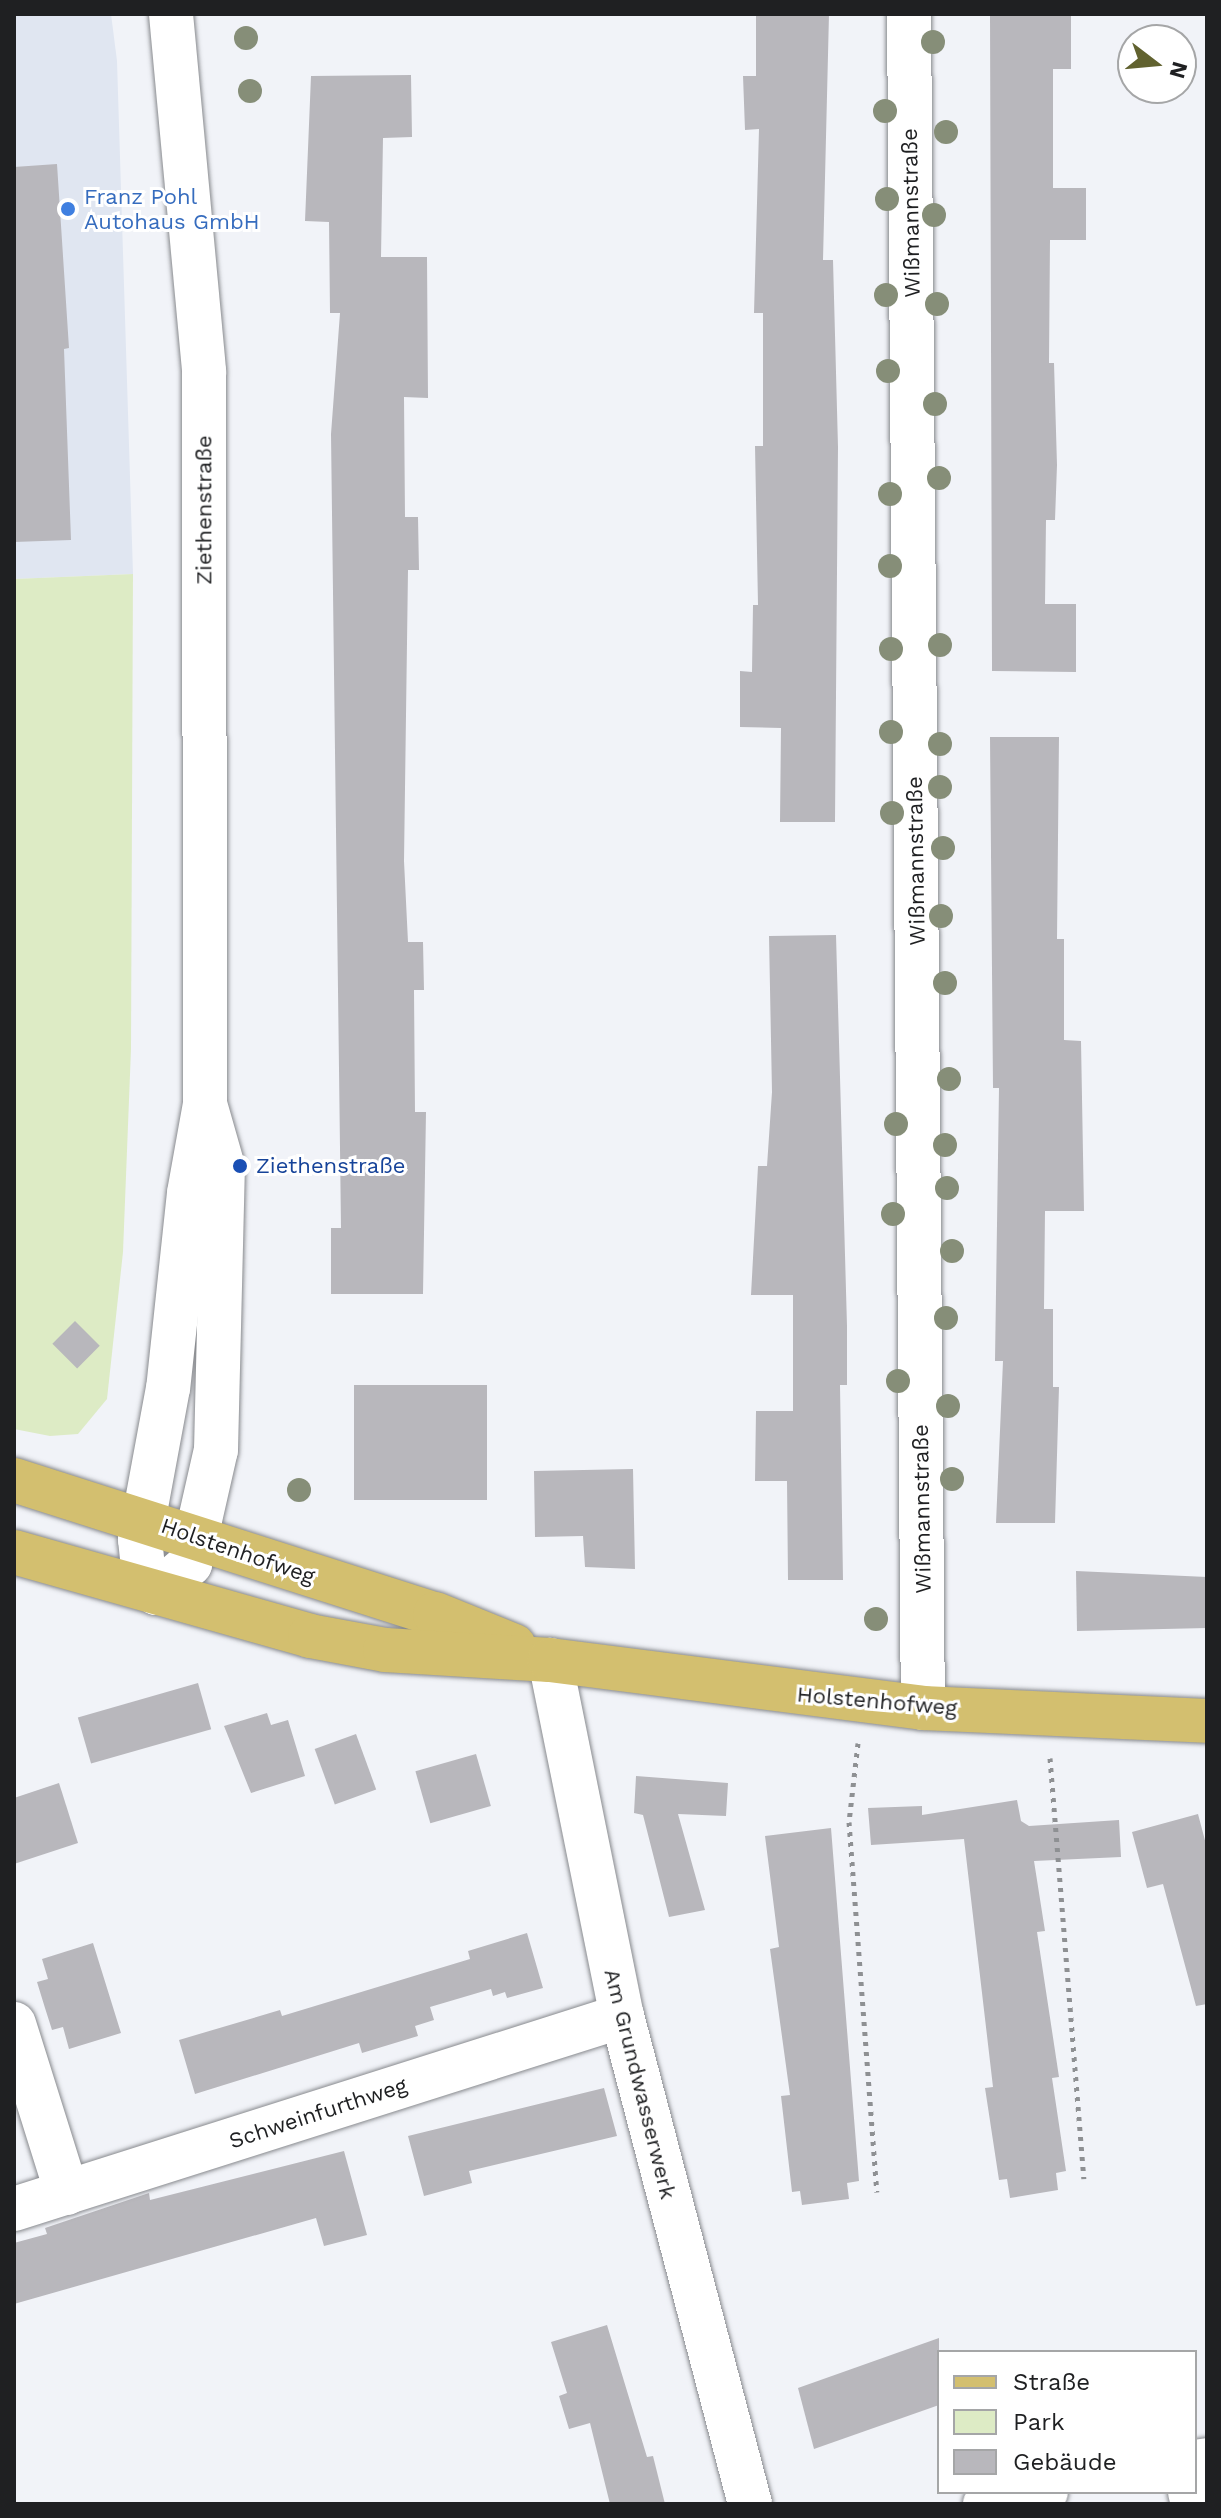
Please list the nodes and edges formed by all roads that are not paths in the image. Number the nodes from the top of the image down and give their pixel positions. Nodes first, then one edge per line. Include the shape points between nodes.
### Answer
1 (171, 14) edge
2 (909, 14) edge
3 (205, 1104) junction
4 (14, 1480) edge
5 (144, 1520) junction
6 (199, 1538) junction
7 (14, 1552) edge
8 (156, 1593) junction
9 (550, 1660) junction
10 (923, 1708) junction
11 (1207, 1721) edge
12 (622, 2016) junction
13 (14, 2024) edge
14 (67, 2193) junction
15 (14, 2209) edge
16 (1036, 2494) edge
17 (750, 2504) edge
18 (985, 2504) edge

1 - 3 street, Ziethenstraße via 204,371
2 - 10 street, Wißmannstraße
3 - 5 street, Ziethenstraße
3 - 6 street, Ziethenstraße via 223,1167 222,1356 216,1450
4 - 5 main road, Holstenhofweg
5 - 6 main road, Holstenhofweg
5 - 8 street, Ziethenstraße via 140,1558
6 - 8 street, Ziethenstraße via 185,1573
6 - 9 main road, Holstenhofweg via 435,1614
7 - 8 main road, Holstenhofweg
8 - 9 main road, Holstenhofweg via 385,1650
9 - 10 main road, Holstenhofweg
9 - 12 street, Am Grundwasserwerk
10 - 11 main road, Holstenhofweg
12 - 14 street, Schweinfurthweg
12 - 17 street, Am Grundwasserwerk
13 - 14 street
14 - 15 street, Schweinfurthweg
16 - 18 street

